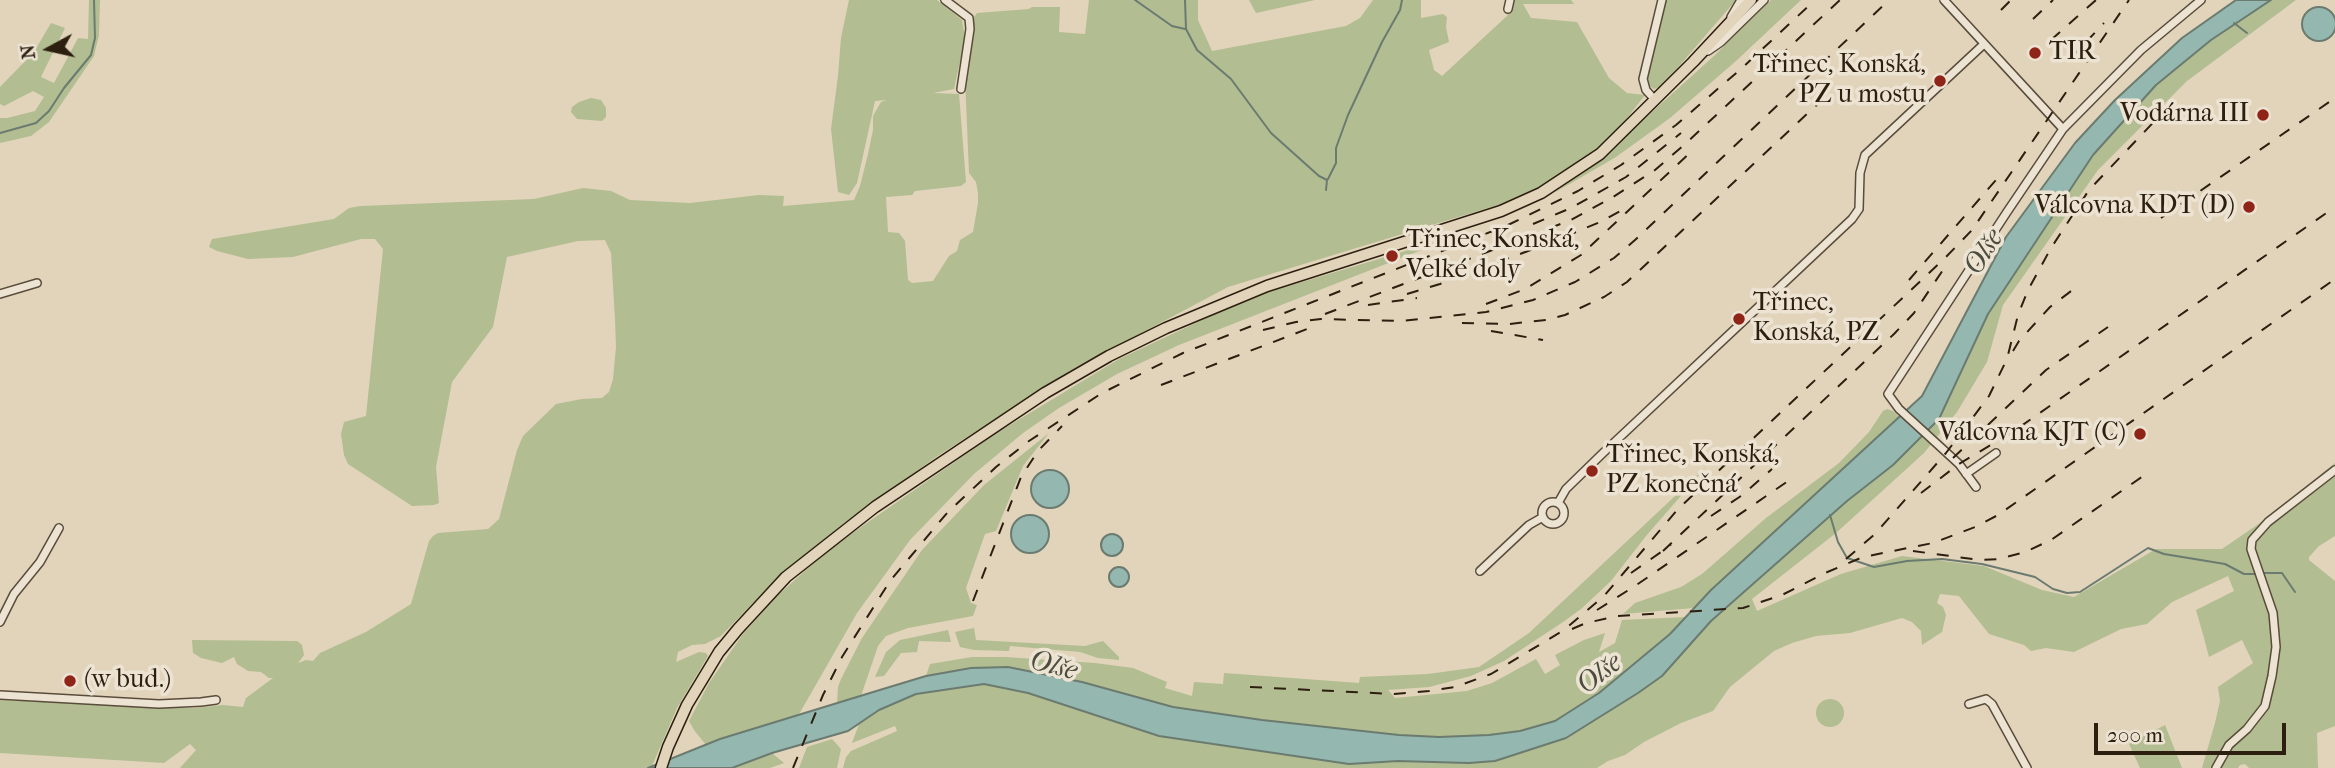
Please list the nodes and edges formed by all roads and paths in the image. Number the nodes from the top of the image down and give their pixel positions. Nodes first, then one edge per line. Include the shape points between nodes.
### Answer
1 (946, 0) edge
2 (1662, 0) edge
3 (1741, 0) edge
4 (1751, 0) edge
5 (1764, 0) edge
6 (1944, 0) edge
7 (2201, 0) edge
8 (1723, 29) junction
9 (1984, 44) junction
10 (1693, 62) junction
11 (961, 89) dead end
12 (1655, 100) junction
13 (2063, 130) junction
14 (37, 283) dead end
15 (0, 294) edge
16 (1996, 453) dead end
17 (2335, 470) edge
18 (1966, 474) junction
19 (1976, 487) dead end
20 (1558, 503) junction
21 (1543, 517) junction
22 (59, 528) dead end
23 (1480, 571) dead end
24 (0, 622) edge
25 (0, 695) edge
26 (216, 700) dead end
27 (1969, 704) dead end
28 (661, 768) edge
29 (2027, 768) edge
30 (2216, 768) edge

1 - 11 street via 969,18
2 - 12 street via 1643,79
3 - 8 street
4 - 8 main road
5 - 10 street
6 - 9 street
7 - 13 street via 2141,50
8 - 10 main road
9 - 13 street
9 - 20 street via 1865,155 1858,209 1852,219 1602,453
10 - 12 main road
12 - 28 main road via 1600,154 1541,193 1501,211 1240,296 1109,356 1013,413 875,507 786,576 719,652 687,705
13 - 18 street via 1888,394
14 - 15 street
16 - 18 street
17 - 30 street via 2268,522 2252,541 2273,613 2276,647 2272,676 2265,706 2229,745
18 - 19 street
20 - 21 street via 1544,507
20 - 21 street via 1564,512 1561,522 1549,524
21 - 23 street via 1529,524
22 - 24 street
25 - 26 street via 159,704
27 - 29 street via 1986,699 1992,704

